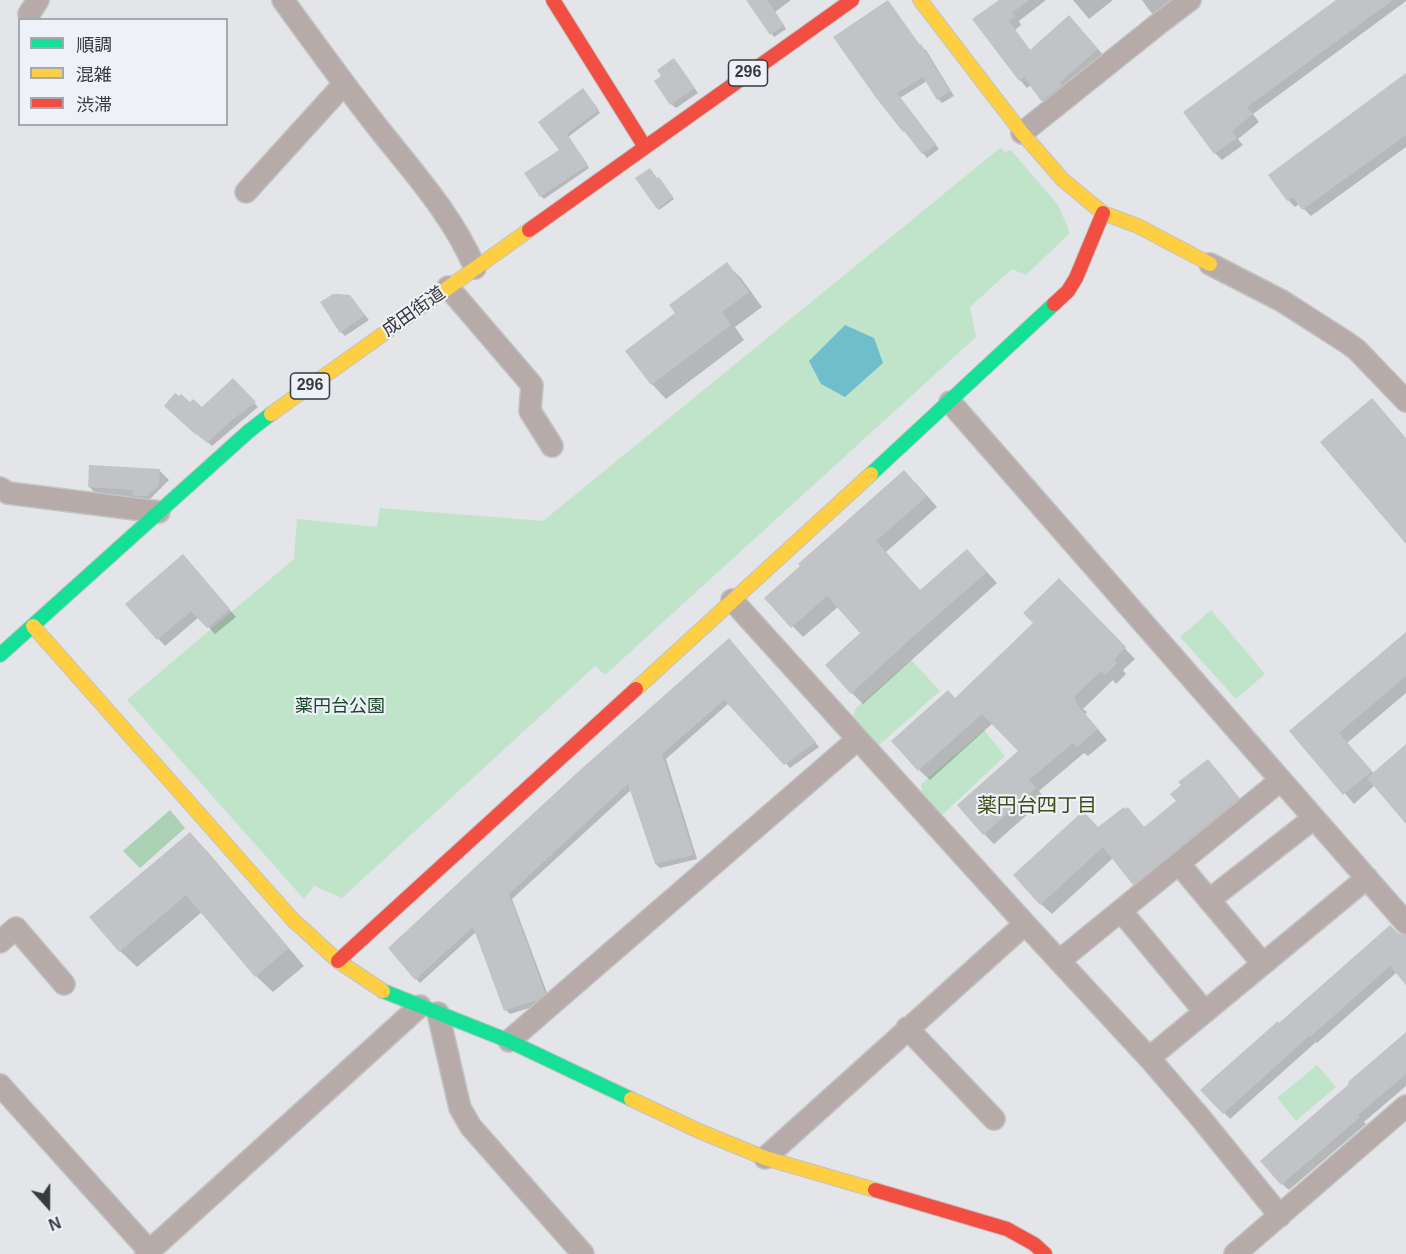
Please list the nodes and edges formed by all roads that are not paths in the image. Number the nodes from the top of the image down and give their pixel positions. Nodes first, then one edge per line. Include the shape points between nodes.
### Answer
1 (283, 0) edge
2 (553, 0) edge
3 (852, 0) edge
4 (920, 0) edge
5 (1190, 0) edge
6 (344, 84) junction
7 (1022, 134) junction
8 (645, 147) junction
9 (246, 192) dead end
10 (1103, 213) junction
11 (1210, 264) joint
12 (475, 268) junction
13 (448, 288) junction
14 (1406, 401) edge
15 (950, 402) junction
16 (552, 446) dead end
17 (0, 488) edge
18 (159, 512) junction
19 (732, 600) junction
20 (33, 626) junction
21 (0, 656) edge
22 (858, 739) junction
23 (1281, 780) junction
24 (1314, 818) junction
25 (1179, 864) junction
26 (1367, 878) junction
27 (1209, 900) junction
28 (1121, 911) junction
29 (1406, 923) edge
30 (1025, 924) junction
31 (0, 942) edge
32 (1059, 961) junction
33 (338, 962) junction
34 (1263, 964) junction
35 (64, 984) dead end
36 (429, 1010) junction
37 (1204, 1012) junction
38 (907, 1029) junction
39 (509, 1041) junction
40 (1149, 1058) junction
41 (0, 1085) edge
42 (1406, 1106) edge
43 (994, 1119) dead end
44 (765, 1158) junction
45 (1280, 1215) junction
46 (149, 1253) edge
47 (583, 1254) edge
48 (1045, 1254) edge
49 (1235, 1254) edge

1 - 6 street
2 - 8 main road
3 - 8 main road, 成田街道 / 296
4 - 7 main road
5 - 7 street
6 - 9 street
6 - 12 street via 446,214
7 - 10 main road via 1063,180
8 - 12 main road, 成田街道 / 296
10 - 11 main road
10 - 15 main road via 1068,291
11 - 14 street via 1282,301 1346,342
12 - 13 main road, 成田街道 / 296
13 - 16 street via 532,385 530,411
13 - 18 main road, 成田街道 / 296 via 249,431
15 - 19 main road
15 - 23 street
17 - 18 street via 8,493
18 - 20 main road, 成田街道 / 296
19 - 22 street
19 - 33 main road
20 - 21 main road, 成田街道 / 296
20 - 33 main road via 292,920
22 - 30 street
22 - 39 street
23 - 24 street
23 - 25 street
24 - 26 street
24 - 27 street
25 - 27 street
25 - 28 street
26 - 29 street
26 - 34 street
27 - 34 street
28 - 32 street
28 - 37 street
30 - 32 street
30 - 38 street
31 - 35 street via 16,928
32 - 40 street
33 - 36 main road via 379,989
34 - 37 street
36 - 39 main road
36 - 46 street
36 - 47 street via 463,1116
37 - 40 street
38 - 43 street
38 - 44 street
39 - 44 main road
40 - 45 street
41 - 46 street
42 - 45 street
44 - 48 main road via 1007,1229
45 - 49 street

